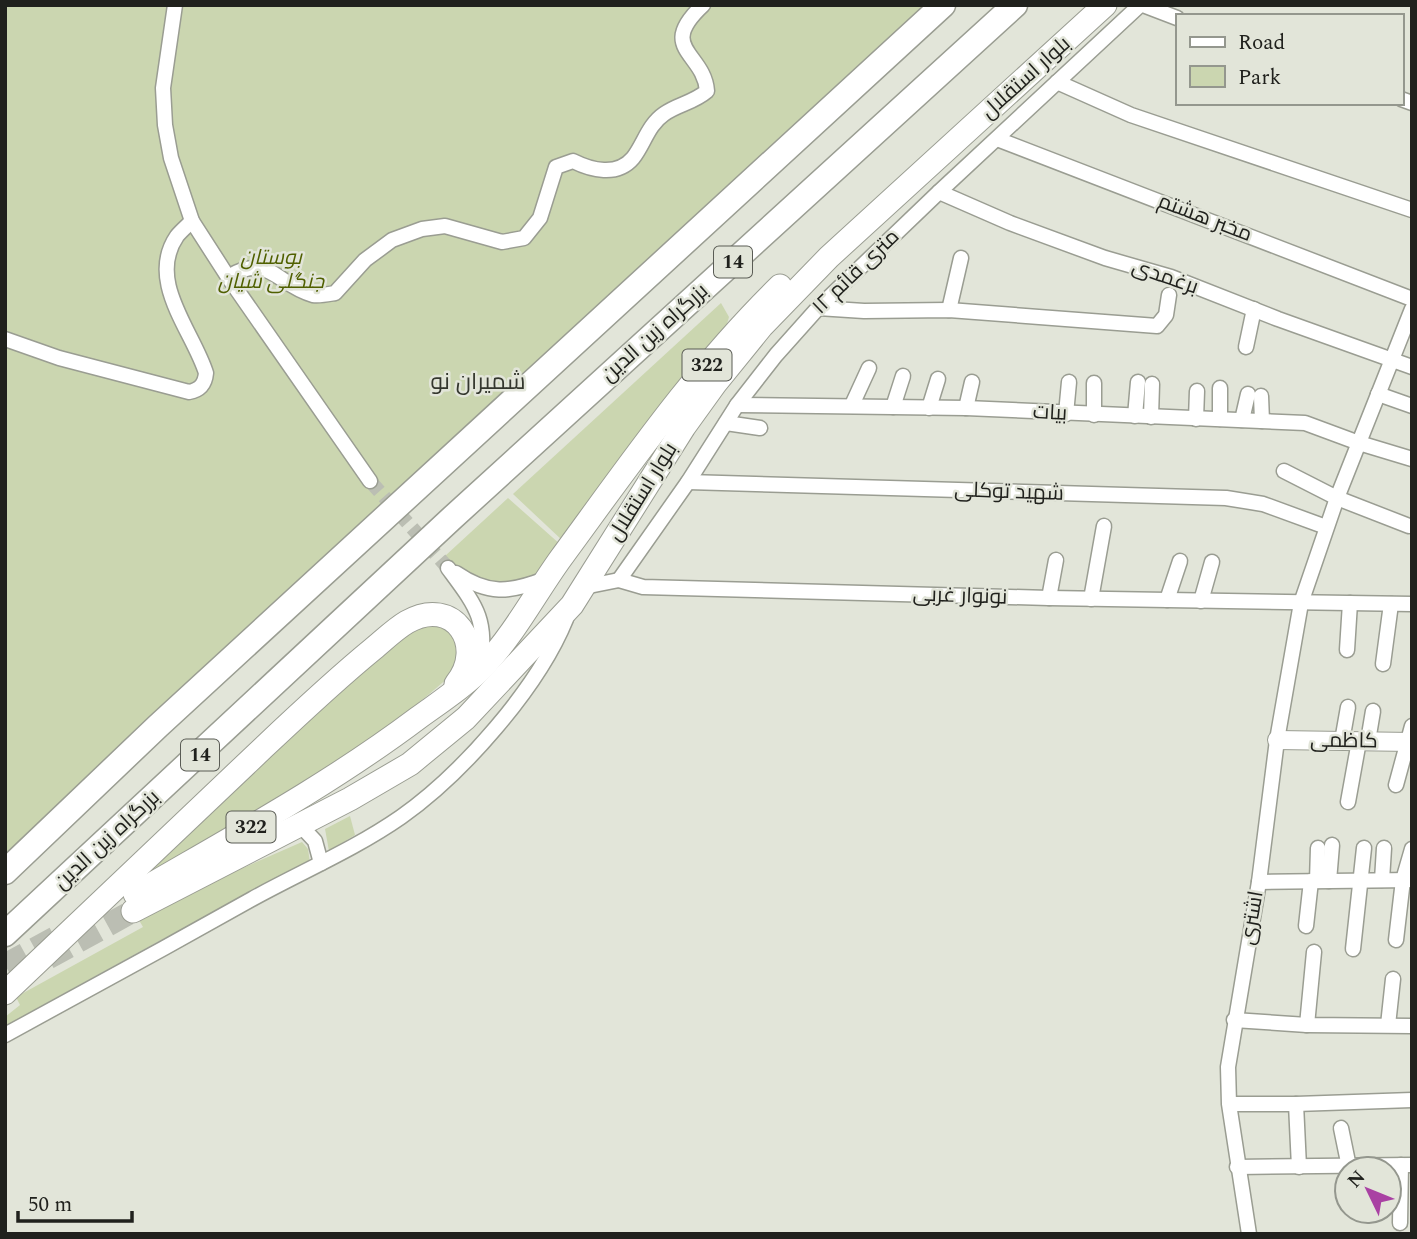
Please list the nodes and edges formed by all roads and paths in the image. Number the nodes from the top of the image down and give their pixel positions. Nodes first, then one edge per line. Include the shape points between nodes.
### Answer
1 (175, 5) edge
2 (703, 5) edge
3 (943, 5) edge
4 (1015, 5) edge
5 (1084, 5) edge
6 (1105, 5) edge
7 (1142, 5) edge
8 (1176, 18) edge
9 (1057, 82) junction
10 (997, 139) junction
11 (939, 192) junction
12 (1412, 210) edge
13 (192, 221) junction
14 (961, 258) dead end
15 (228, 277) junction
16 (1169, 295) dead end
17 (1412, 299) edge
18 (818, 309) junction
19 (1254, 309) junction
20 (1412, 309) edge
21 (949, 310) junction
22 (5, 339) edge
23 (1246, 347) dead end
24 (1392, 360) junction
25 (1412, 367) edge
26 (869, 368) dead end
27 (902, 376) dead end
28 (939, 379) dead end
29 (972, 382) dead end
30 (1069, 382) dead end
31 (1094, 383) dead end
32 (1220, 388) dead end
33 (1197, 391) dead end
34 (1378, 394) junction
35 (737, 405) junction
36 (852, 405) junction
37 (1412, 406) edge
38 (893, 407) junction
39 (929, 408) junction
40 (966, 408) junction
41 (1066, 414) junction
42 (1094, 415) junction
43 (1135, 416) junction
44 (1151, 417) junction
45 (1196, 419) junction
46 (1220, 419) junction
47 (1242, 420) junction
48 (1262, 421) junction
49 (726, 423) junction
50 (760, 428) dead end
51 (1359, 443) junction
52 (1412, 459) edge
53 (631, 461) junction
54 (1284, 471) dead end
55 (655, 473) junction
56 (370, 481) tunnel mouth
57 (688, 482) junction
58 (1337, 498) junction
59 (1104, 526) dead end
60 (1409, 526) dead end
61 (1326, 527) junction
62 (606, 551) junction
63 (1056, 560) dead end
64 (1180, 561) dead end
65 (1212, 562) dead end
66 (546, 579) junction
67 (619, 580) junction
68 (578, 596) junction
69 (1049, 598) junction
70 (1091, 599) junction
71 (1167, 600) junction
72 (1201, 601) junction
73 (1301, 603) junction
74 (1350, 603) junction
75 (1391, 604) junction
76 (1412, 604) edge
77 (1347, 650) dead end
78 (1383, 664) dead end
79 (480, 670) junction
80 (447, 696) junction
81 (1348, 707) dead end
82 (1373, 711) dead end
83 (1411, 737) edge
84 (1277, 740) junction
85 (1356, 741) junction
86 (368, 754) junction
87 (383, 780) junction
88 (1396, 785) dead end
89 (1348, 802) dead end
90 (301, 826) junction
91 (1325, 847) dead end
92 (1364, 848) dead end
93 (1384, 848) dead end
94 (1412, 849) edge
95 (321, 863) junction
96 (5, 872) edge
97 (1360, 880) junction
98 (1382, 880) junction
99 (1407, 880) edge
100 (1259, 881) junction
101 (1319, 881) junction
102 (1306, 926) dead end
103 (5, 934) edge
104 (1396, 940) dead end
105 (1353, 948) dead end
106 (1314, 952) dead end
107 (1393, 979) dead end
108 (5, 993) edge
109 (1234, 1020) junction
110 (1307, 1025) junction
111 (1388, 1025) junction
112 (1412, 1026) edge
113 (5, 1035) edge
114 (1412, 1100) edge
115 (1234, 1104) dead end
116 (1296, 1104) junction
117 (1341, 1128) dead end
118 (1347, 1155) edge
119 (1406, 1165) edge
120 (1237, 1167) junction
121 (1299, 1167) junction
122 (1333, 1167) edge
123 (1403, 1194) edge
124 (1249, 1234) edge

1 - 13 street via 163,88 165,125
2 - 15 street via 683,29 682,44 706,77 707,91 655,121 632,160 612,170 591,170 573,161 556,167 540,218 524,238 502,242 445,226 422,229 392,240 365,260 335,293 315,295 271,270 258,268 245,267
3 - 96 highway, 14
4 - 103 highway, بزرگراه زین الدین / 14 via 451,519
5 - 53 main road, بلوار استقلال / 322 via 754,312
6 - 55 main road, بلوار استقلال / 322 via 829,257 715,384
7 - 8 street
7 - 9 street, ۱۲ متری قائم
9 - 10 street, ۱۲ متری قائم
9 - 12 street via 1131,115
10 - 11 street, ۱۲ متری قائم
10 - 17 street, مخبر هشتم
11 - 18 street, ۱۲ متری قائم
11 - 19 street, برغمدی via 1010,223
13 - 15 street
13 - 22 street via 177,236 168,255 166,276 206,373 196,390 132,378
14 - 21 street
15 - 56 street
16 - 21 street, برغمدی via 1166,315 1157,326
18 - 21 street, برغمدی
18 - 35 street, ۱۲ متری قائم
19 - 23 street
19 - 24 street, برغمدی
20 - 24 street, اشتری
24 - 25 street, برغمدی
24 - 34 street, اشتری
26 - 36 street
27 - 38 street
28 - 39 street
29 - 40 street
30 - 41 street
31 - 42 street
32 - 46 street
33 - 45 street
34 - 37 street
34 - 51 street, اشتری
35 - 36 street, بیات
35 - 49 street, ۱۲ متری قائم
36 - 38 street, بیات
38 - 39 street, بیات
39 - 40 street, بیات
40 - 41 street, بیات
41 - 42 street, بیات
42 - 43 street, بیات
43 - 44 street, بیات
43 - 44 street via 1145,383
44 - 45 street, بیات
45 - 46 street, بیات
46 - 47 street, بیات
47 - 48 street, بیات
47 - 48 street via 1254,395
48 - 51 street, بیات via 1305,423
49 - 50 street
49 - 57 street, ۱۲ متری قائم
51 - 52 street, بیات
51 - 58 street, اشتری
53 - 55 main road via 647,456
53 - 66 main road, بلوار استقلال / 322
54 - 58 street
55 - 62 main road, بلوار استقلال / 322
57 - 61 street, شهید توکلی via 1226,498 1264,504
57 - 67 street, ۱۲ متری قائم
58 - 60 street
58 - 61 street, اشتری
59 - 70 street
61 - 73 street, اشتری
62 - 67 street
62 - 68 main road, بلوار استقلال / 322
63 - 69 street
64 - 71 street
65 - 72 street
66 - 79 main road, بلوار استقلال / 322 via 520,621
66 - 79 street via 526,587 494,590 448,568 478,613 483,632
67 - 68 street
67 - 69 street, نونوار غربی via 643,587
68 - 87 main road, بلوار استقلال / 322 via 466,718
68 - 95 street via 528,686 465,760 401,817
69 - 70 street, نونوار غربی
70 - 71 street, نونوار غربی
71 - 72 street, نونوار غربی
72 - 73 street, نونوار غربی
73 - 74 street, نونوار غربی
73 - 84 street, اشتری
74 - 75 street, نونوار غربی
74 - 77 street
75 - 76 street, نونوار غربی
75 - 78 street
79 - 80 main road, بلوار استقلال / 322
80 - 86 main road, بلوار استقلال / 322
80 - 108 main road via 462,677 468,651 463,630 450,617 428,613 406,623 330,685
81 - 85 street
82 - 85 street
83 - 85 street, کاظمی
83 - 88 street
84 - 85 street, کاظمی
84 - 100 street, اشتری
85 - 89 street
86 - 87 main road via 358,769 364,778
86 - 90 main road, بلوار استقلال / 322 via 132,903
87 - 90 main road, بلوار استقلال / 322
90 - 95 street via 315,841
91 - 101 street
92 - 97 street
93 - 98 street
94 - 99 street
95 - 113 street
97 - 98 street
97 - 101 street
97 - 105 street
98 - 99 street
99 - 104 street
100 - 101 street
100 - 109 street, اشتری
101 - 102 street
106 - 110 street
107 - 111 street
109 - 110 street
109 - 120 street, اشتری via 1228,1067
110 - 111 street
111 - 112 street
114 - 116 street
115 - 116 street
116 - 121 street
117 - 118 street
119 - 123 street
120 - 121 street
120 - 124 street, اشتری
121 - 122 street

